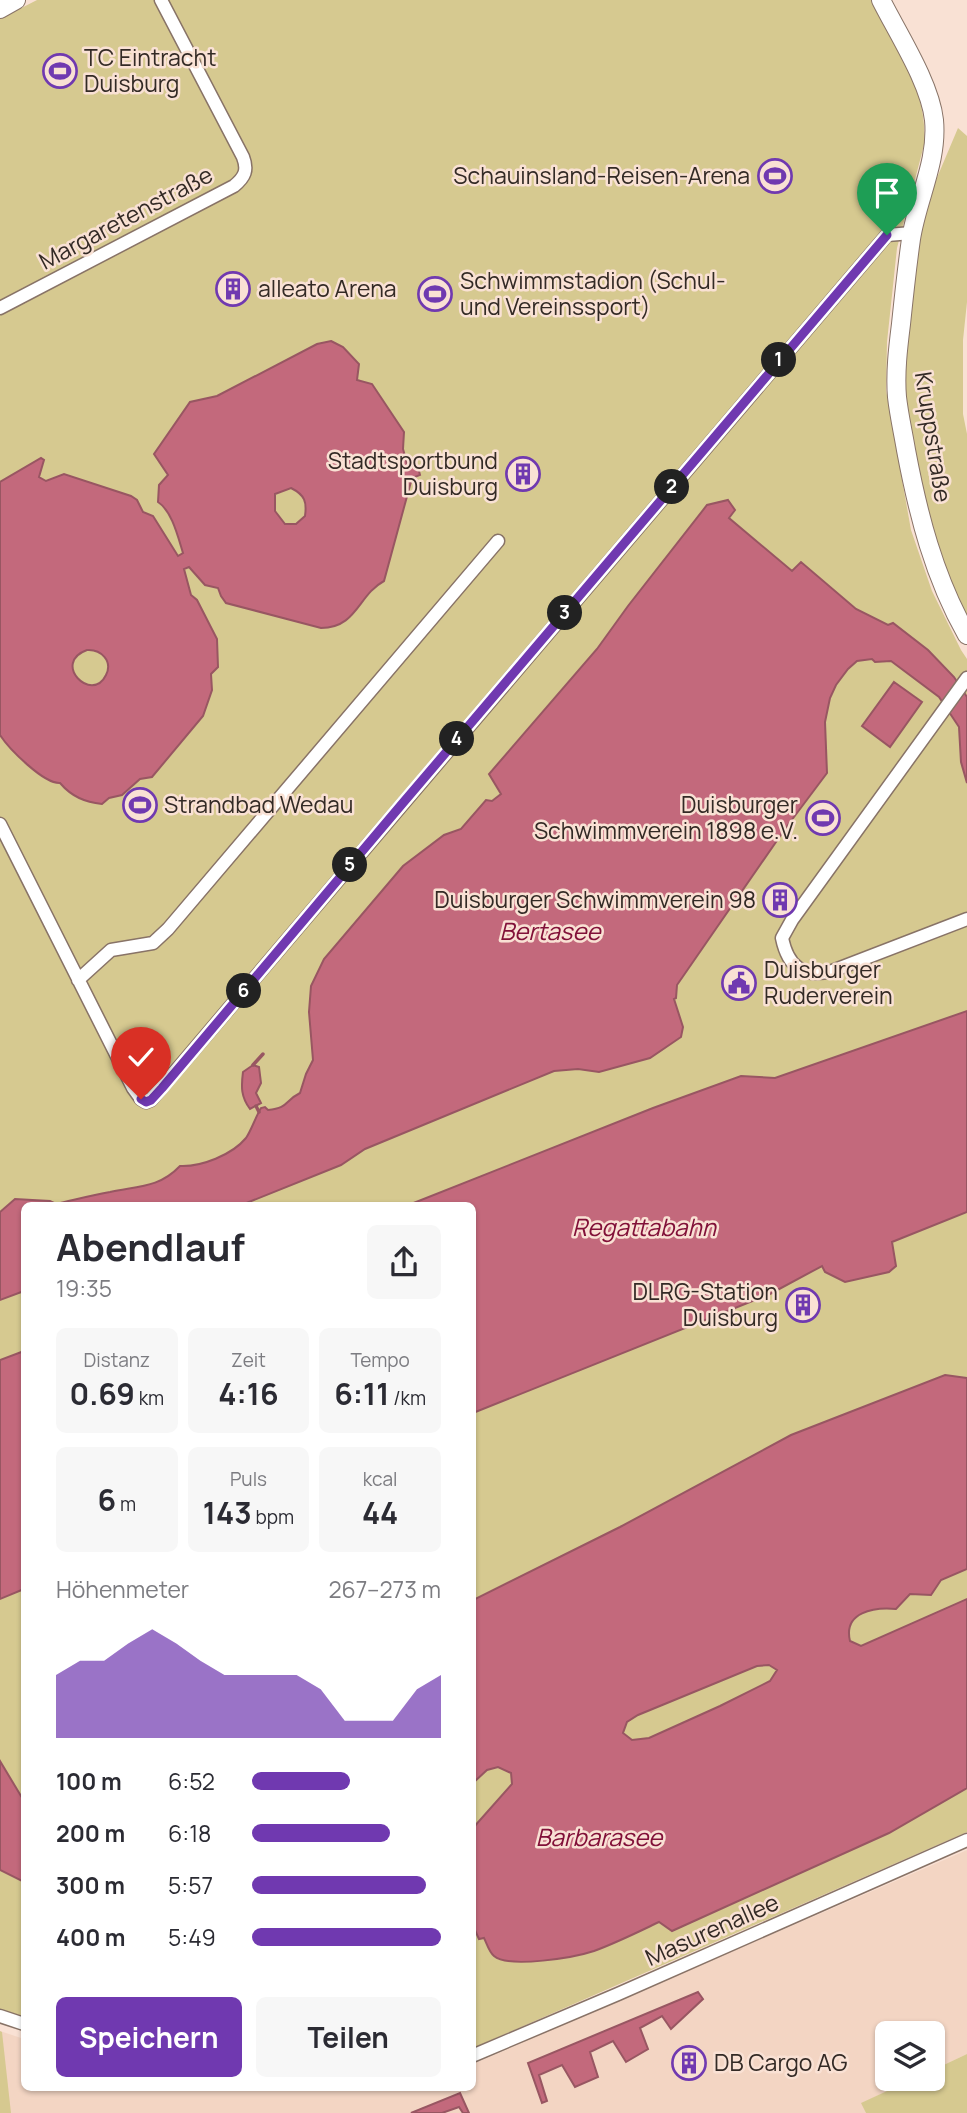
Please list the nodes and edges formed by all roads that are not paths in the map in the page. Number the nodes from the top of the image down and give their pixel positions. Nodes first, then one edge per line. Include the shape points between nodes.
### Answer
1 (16, 0) edge
2 (161, 0) edge
3 (881, 0) edge
4 (0, 9) edge
5 (912, 233) junction
6 (0, 308) edge
7 (498, 541) dead end
8 (967, 635) edge
9 (965, 680) edge
10 (0, 824) edge
11 (967, 919) edge
12 (78, 980) junction
13 (967, 1840) edge
14 (0, 2016) edge
15 (21, 2023) edge
16 (476, 2054) edge

1 - 4 street
2 - 6 street, Margaretenstraße via 243,157 245,174 234,186
3 - 5 street, Kruppstraße via 922,80 934,119 933,155
5 - 8 street, Kruppstraße via 897,398 926,538
5 - 12 street via 887,235 151,1100 141,1099 134,1088
7 - 12 street via 168,929 153,943 111,950
9 - 11 street via 782,938 796,966 820,974
10 - 12 street
13 - 16 street, Masurenallee
14 - 15 street

